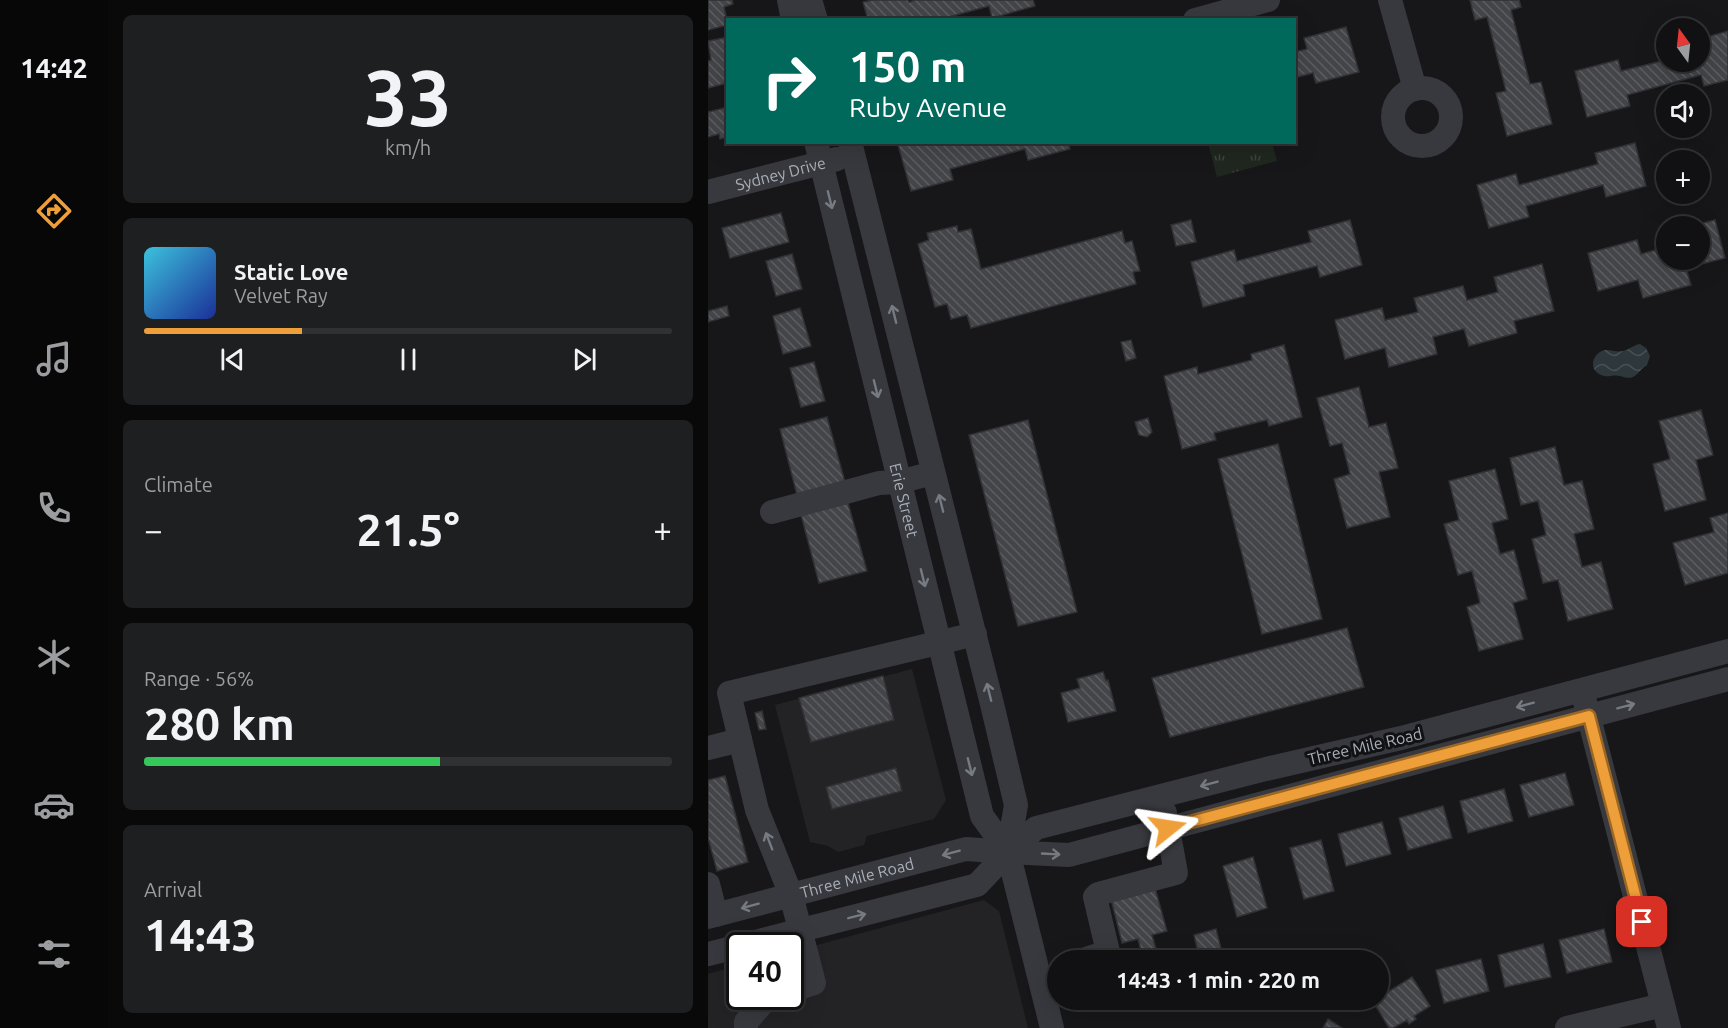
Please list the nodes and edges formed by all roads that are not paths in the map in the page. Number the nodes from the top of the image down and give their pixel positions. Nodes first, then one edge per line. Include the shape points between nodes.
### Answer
1 (789, 0) edge
2 (810, 0) edge
3 (1268, 0) edge
4 (1390, 0) edge
5 (792, 18) edge
6 (815, 18) edge
7 (1202, 18) edge
8 (1415, 89) dead end
9 (852, 149) edge
10 (819, 153) edge
11 (708, 192) edge
12 (933, 473) junction
13 (899, 482) junction
14 (772, 512) dead end
15 (975, 634) junction
16 (939, 643) junction
17 (1728, 651) edge
18 (1728, 679) edge
19 (1582, 691) junction
20 (1589, 716) junction
21 (740, 740) junction
22 (708, 748) edge
23 (1162, 796) junction
24 (1168, 828) junction
25 (1008, 852) junction
26 (708, 884) edge
27 (791, 895) junction
28 (712, 916) edge
29 (800, 930) junction
30 (792, 932) edge
31 (804, 945) edge
32 (726, 949) edge
33 (1108, 950) edge
34 (708, 954) edge
35 (1047, 967) edge
36 (804, 986) edge
37 (1663, 1005) junction
38 (756, 1010) edge
39 (1051, 1010) edge
40 (746, 1028) edge
41 (1052, 1028) edge
42 (1567, 1028) edge
43 (1669, 1028) edge

1 - 5 street
2 - 6 street
3 - 7 street
4 - 8 street
9 - 10 street, Sydney Drive
12 -> 9 street, Erie Street
10 - 11 street, Sydney Drive
10 -> 13 street, Erie Street
12 - 13 street
15 -> 12 street, Erie Street
13 - 14 street via 879,483
13 -> 16 street, Erie Street
15 - 16 street
25 -> 15 street, Erie Street via 1016,806
16 - 21 street via 729,693
16 -> 25 street, Erie Street via 982,816
17 - 19 street, Three Mile Road
20 -> 18 street, Three Mile Road
19 - 20 street
19 -> 23 street, Three Mile Road
20 - 24 street, Three Mile Road
20 - 37 street
21 - 22 street
27 -> 21 street via 757,810
23 - 24 street
23 - 25 street, Three Mile Road via 1036,828
25 -> 24 street, Three Mile Road via 1069,855
24 - 33 street via 1176,873 1095,897
25 -> 27 street, Three Mile Road via 966,849
29 -> 25 street, Three Mile Road via 977,885
25 - 35 street, Erie Street
26 - 28 street
27 -> 28 street, Three Mile Road
27 - 29 street
29 - 30 street, Three Mile Road
31 - 36 street via 814,983
32 - 34 street, Three Mile Road
37 - 42 street
37 - 43 street
38 - 40 street via 746,1022
39 - 41 street, Erie Street

